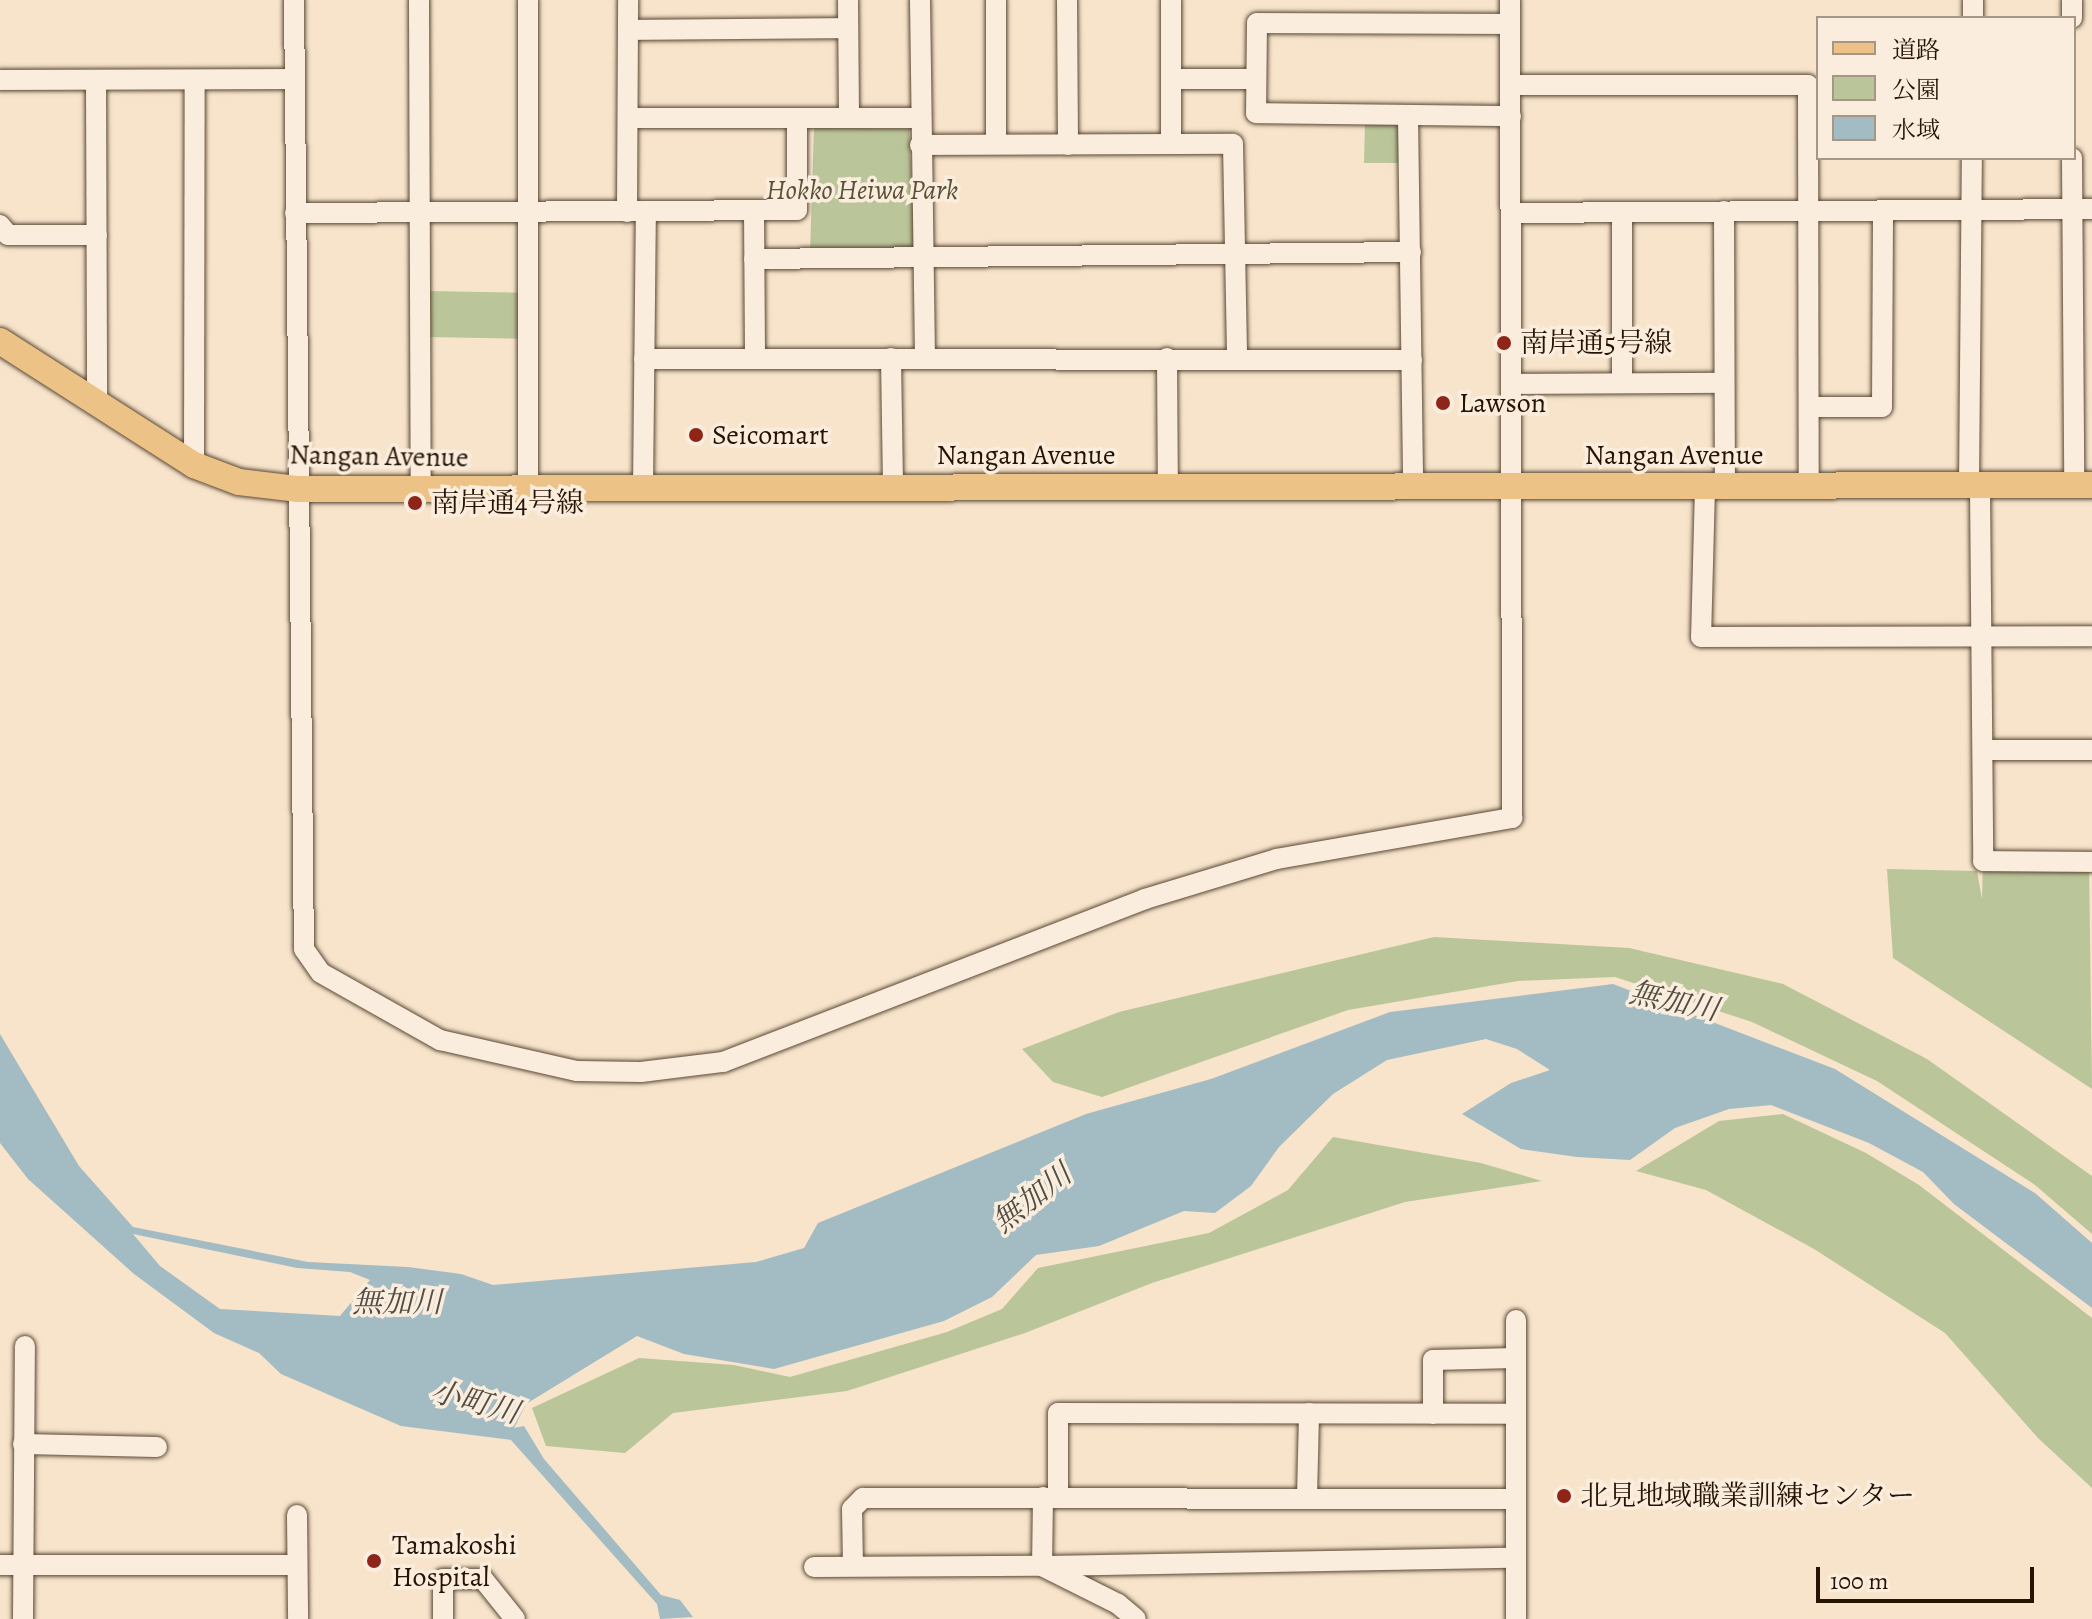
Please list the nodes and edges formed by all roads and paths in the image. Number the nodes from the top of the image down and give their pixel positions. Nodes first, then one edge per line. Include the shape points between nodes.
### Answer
1 (294, 0) edge
2 (419, 0) edge
3 (528, 0) edge
4 (628, 0) edge
5 (848, 0) edge
6 (920, 0) edge
7 (996, 0) edge
8 (1067, 0) edge
9 (1171, 0) edge
10 (1510, 0) edge
11 (1510, 24) junction
12 (848, 28) junction
13 (629, 30) junction
14 (294, 79) junction
15 (1172, 79) junction
16 (1256, 79) junction
17 (0, 80) edge
18 (96, 80) junction
19 (195, 81) junction
20 (1511, 85) junction
21 (1408, 116) junction
22 (1511, 116) junction
23 (628, 118) junction
24 (797, 118) junction
25 (849, 118) junction
26 (920, 118) junction
27 (996, 144) junction
28 (1171, 144) junction
29 (920, 145) junction
30 (1068, 145) junction
31 (1972, 160) edge
32 (2072, 160) edge
33 (2082, 209) edge
34 (1808, 210) junction
35 (1883, 210) junction
36 (1972, 210) junction
37 (419, 211) junction
38 (754, 211) junction
39 (1724, 211) junction
40 (530, 212) junction
41 (637, 212) junction
42 (1622, 212) junction
43 (295, 213) junction
44 (1511, 213) junction
45 (0, 225) edge
46 (97, 235) junction
47 (1237, 252) junction
48 (1411, 252) junction
49 (921, 256) junction
50 (754, 259) junction
51 (0, 341) edge
52 (755, 357) junction
53 (925, 357) junction
54 (1237, 357) junction
55 (891, 358) junction
56 (1167, 358) junction
57 (644, 359) junction
58 (1412, 360) junction
59 (1622, 383) junction
60 (1724, 383) junction
61 (1512, 384) junction
62 (97, 404) junction
63 (1809, 407) junction
64 (194, 465) junction
65 (1809, 485) junction
66 (2083, 485) edge
67 (1975, 486) junction
68 (893, 487) junction
69 (1168, 487) junction
70 (1512, 487) junction
71 (1715, 487) junction
72 (528, 488) junction
73 (643, 488) junction
74 (1413, 488) junction
75 (297, 489) junction
76 (421, 490) junction
77 (1984, 636) junction
78 (2092, 636) edge
79 (1986, 750) junction
80 (2092, 750) edge
81 (2092, 862) edge
82 (1516, 1320) dead end
83 (25, 1346) dead end
84 (1515, 1358) junction
85 (1309, 1413) junction
86 (1433, 1414) junction
87 (1514, 1414) junction
88 (23, 1444) junction
89 (157, 1447) dead end
90 (1050, 1497) junction
91 (1307, 1497) junction
92 (1514, 1499) junction
93 (297, 1515) dead end
94 (1514, 1558) junction
95 (0, 1565) edge
96 (22, 1565) junction
97 (297, 1565) junction
98 (853, 1566) junction
99 (1042, 1566) junction
100 (814, 1567) dead end
101 (23, 1619) edge
102 (298, 1619) edge
103 (443, 1619) edge
104 (515, 1619) edge
105 (1136, 1619) edge
106 (1516, 1619) edge

1 - 14 street
2 - 37 street
3 - 40 street
4 - 13 street
5 - 12 street
6 - 26 street
7 - 27 street
8 - 30 street
9 - 15 street
10 - 11 street
11 - 16 street via 1257,23
11 - 20 street
12 - 13 street
12 - 25 street
13 - 23 street
14 - 19 street
14 - 43 street
15 - 16 street
15 - 28 street
16 - 21 street via 1256,113
17 - 18 street
18 - 19 street
18 - 46 street
19 - 64 street
20 - 22 street
20 - 34 street via 1808,85
21 - 22 street
21 - 48 street
22 - 44 street
23 - 24 street
23 - 41 street
24 - 25 street
24 - 38 street via 797,210
25 - 26 street
26 - 29 street
27 - 29 street
27 - 30 street
28 - 30 street
28 - 47 street via 1233,144
29 - 49 street
31 - 36 street
32 - 33 street
33 - 36 street
33 - 66 street
34 - 35 street
34 - 39 street
34 - 63 street
35 - 36 street
35 - 63 street via 1882,407
36 - 67 street
37 - 40 street
37 - 43 street
37 - 76 street
38 - 41 street
38 - 50 street
39 - 42 street
39 - 60 street
40 - 41 street
40 - 72 street
41 - 57 street
42 - 44 street
42 - 59 street
43 - 75 street
44 - 61 street
45 - 46 street via 8,235
46 - 62 street
47 - 48 street
47 - 49 street
47 - 54 street
48 - 58 street
49 - 50 street
49 - 53 street
50 - 52 street
51 - 62 main road, Nangan Avenue
52 - 55 street
52 - 57 street
53 - 55 street
53 - 56 street
54 - 56 street
54 - 58 street
55 - 68 street
56 - 69 street
57 - 73 street
58 - 74 street
59 - 60 street
59 - 61 street
60 - 71 street
61 - 70 street
62 - 64 main road, Nangan Avenue
63 - 65 street
64 - 75 main road, Nangan Avenue via 239,482
65 - 67 main road, Nangan Avenue
65 - 71 main road, Nangan Avenue
66 - 67 main road, Nangan Avenue
67 - 77 street
68 - 69 main road, Nangan Avenue
68 - 73 main road, Nangan Avenue
69 - 74 main road, Nangan Avenue
70 - 71 main road, Nangan Avenue
70 - 74 main road, Nangan Avenue
70 - 75 street via 1512,818 1277,859 1145,899 723,1062 641,1072 577,1071 440,1040 321,973 304,949
71 - 77 street via 1701,637
72 - 73 main road, Nangan Avenue
72 - 76 main road, Nangan Avenue
75 - 76 main road, Nangan Avenue
77 - 78 street
77 - 79 street
79 - 80 street
79 - 81 street via 1983,861
82 - 84 street
83 - 88 street
84 - 86 street via 1433,1360
84 - 87 street
85 - 86 street
85 - 90 street via 1058,1413
85 - 91 street
86 - 87 street
87 - 92 street
88 - 89 street
88 - 96 street
90 - 91 street
90 - 98 street via 863,1498 852,1509
90 - 99 street
91 - 92 street
92 - 94 street
93 - 97 street
94 - 99 street
94 - 106 street
95 - 96 street
96 - 97 street
96 - 101 street
97 - 102 street
98 - 99 street
98 - 100 street
99 - 105 street via 1118,1604
103 - 104 street via 443,1579 483,1579

